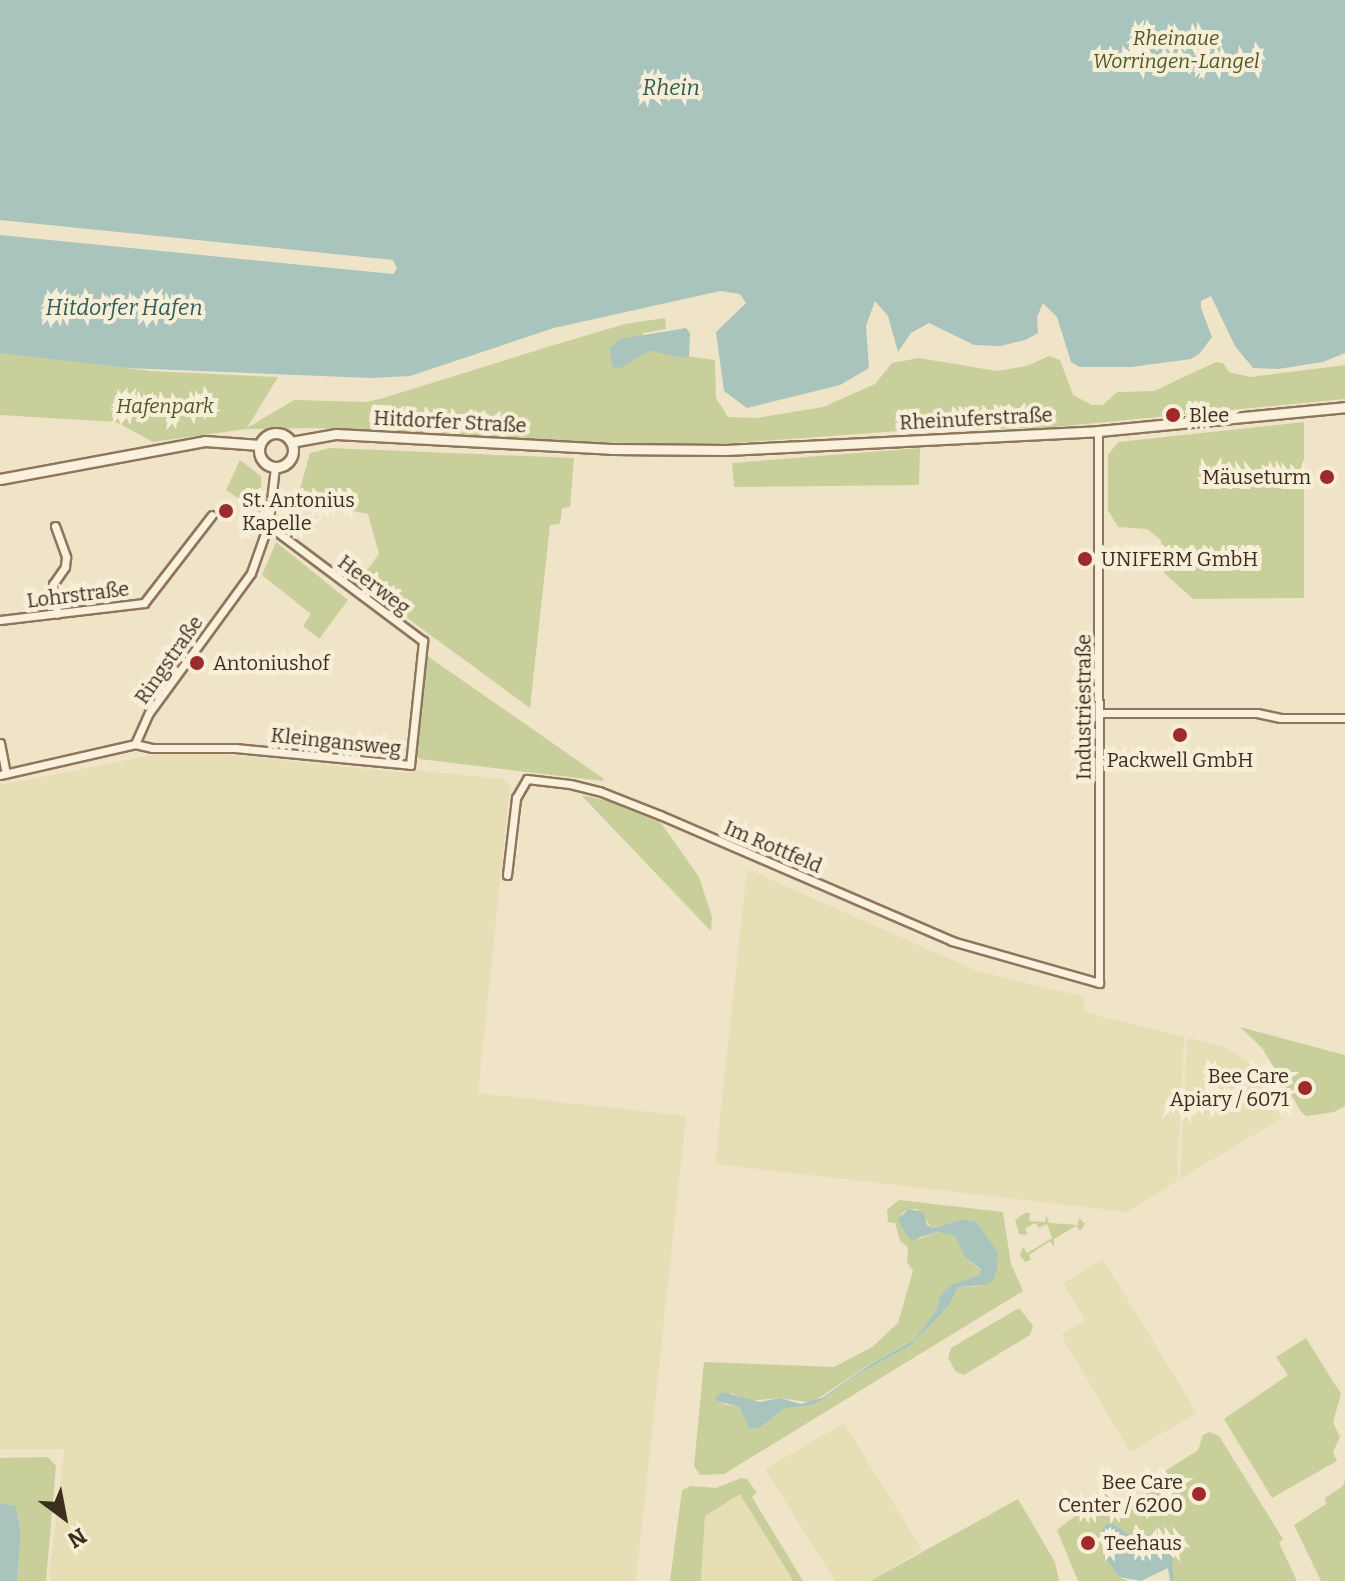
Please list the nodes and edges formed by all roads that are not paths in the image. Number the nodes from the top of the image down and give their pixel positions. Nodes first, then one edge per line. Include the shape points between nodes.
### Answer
1 (1345, 407) edge
2 (1098, 431) junction
3 (291, 442) junction
4 (260, 445) junction
5 (608, 449) joint
6 (275, 467) junction
7 (0, 479) edge
8 (212, 515) dead end
9 (268, 525) junction
10 (55, 526) dead end
11 (57, 614) junction
12 (0, 620) edge
13 (423, 641) joint
14 (1100, 713) junction
15 (1345, 718) edge
16 (0, 743) edge
17 (135, 744) junction
18 (3, 774) edge
19 (507, 875) dead end
20 (1099, 983) joint

1 - 2 street, Rheinuferstraße
2 - 5 street, Rheinuferstraße via 726,450
2 - 14 street, Industriestraße
3 - 4 street via 273,433
3 - 5 street, Hitdorfer Straße via 336,434
3 - 6 street via 292,457
4 - 6 street via 260,458
4 - 7 street via 205,441
6 - 9 street, Ringstraße
8 - 11 street, Lohrstraße via 144,603
9 - 13 street, Heerweg
9 - 17 street, Ringstraße via 251,573 149,713
10 - 11 street via 66,557 53,584
11 - 12 street, Lohrstraße
13 - 17 street, Kleingansweg via 410,765
14 - 15 street
14 - 20 street, Industriestraße
16 - 18 street
17 - 18 street
19 - 20 street, Im Rottfeld via 516,798 527,779 570,784 660,815 952,941

